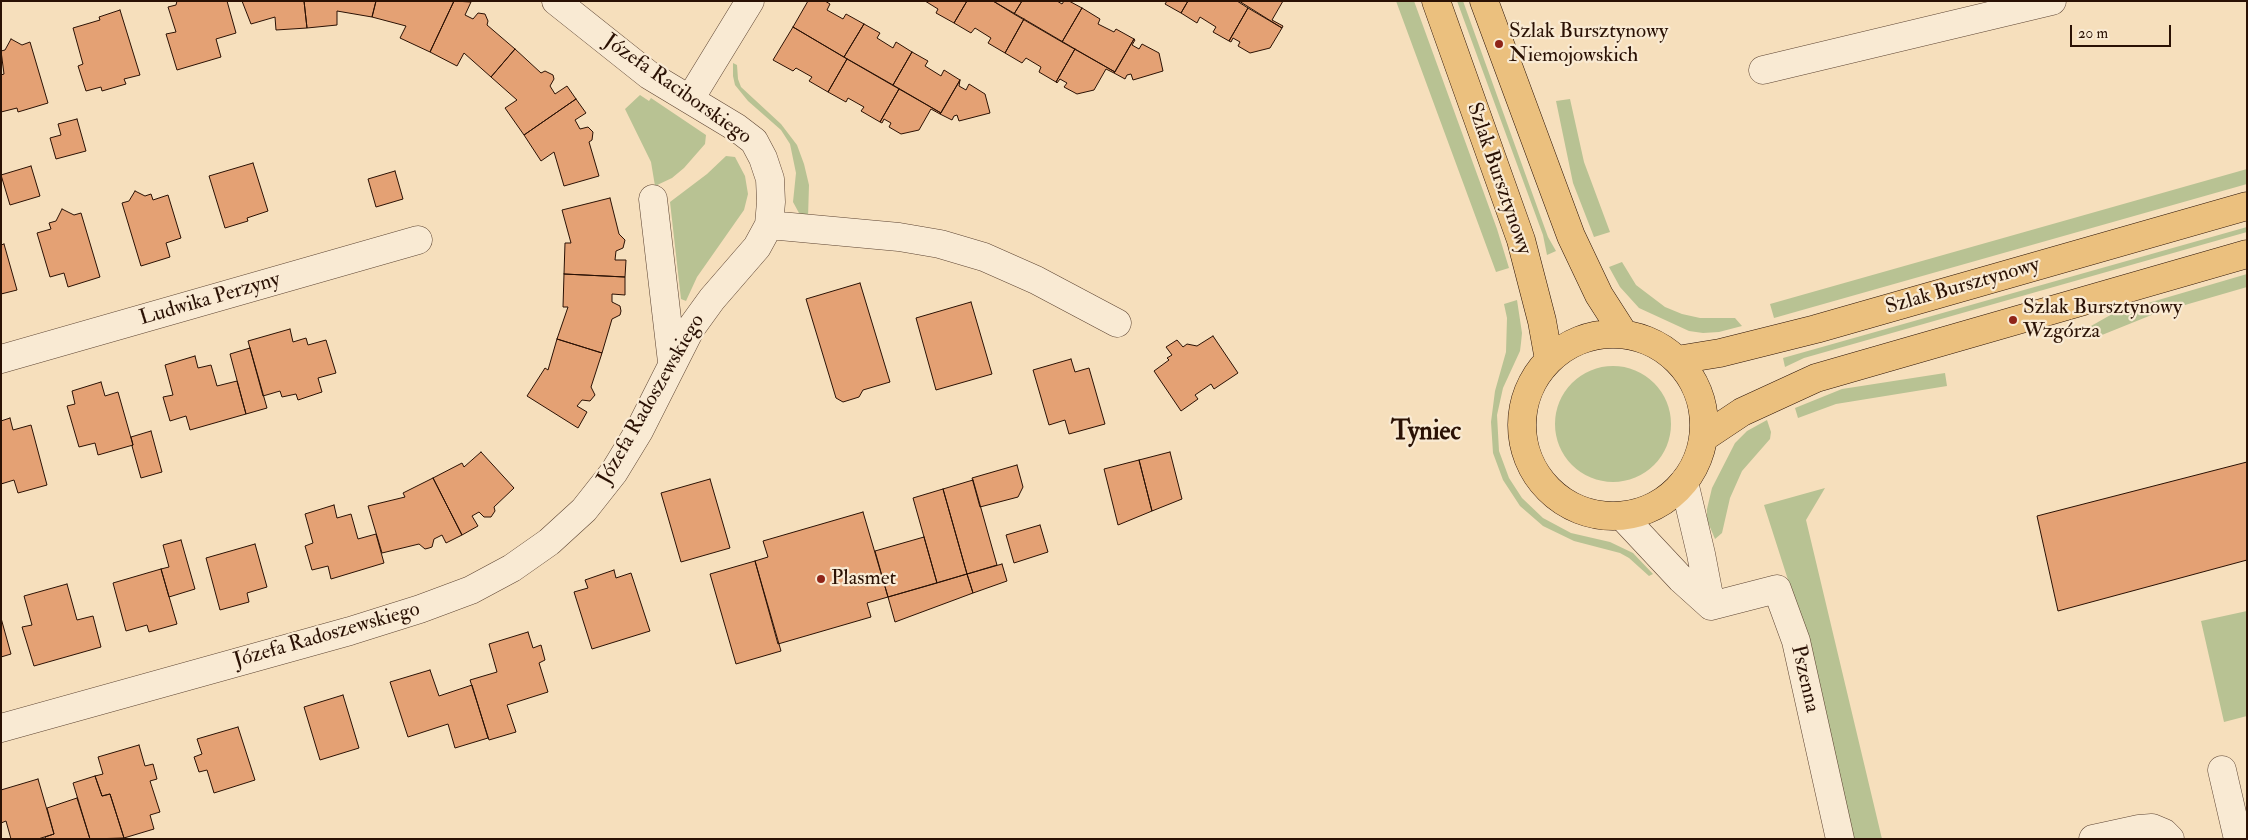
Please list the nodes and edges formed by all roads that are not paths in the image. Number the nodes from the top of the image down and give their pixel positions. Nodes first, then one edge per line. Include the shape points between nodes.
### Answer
1 (556, 1) edge
2 (750, 1) edge
3 (1436, 1) edge
4 (1484, 1) edge
5 (2052, 1) edge
6 (1763, 70) dead end
7 (690, 99) junction
8 (653, 199) dead end
9 (2247, 206) edge
10 (769, 225) junction
11 (418, 240) dead end
12 (2247, 254) edge
13 (1117, 323) dead end
14 (1624, 334) junction
15 (1, 359) edge
16 (1549, 360) junction
17 (1677, 360) junction
18 (672, 362) junction
19 (1703, 438) junction
20 (1684, 482) junction
21 (1622, 516) junction
22 (1711, 606) junction
23 (1, 728) edge
24 (2222, 770) dead end
25 (1840, 839) edge
26 (2093, 839) edge
27 (2170, 839) edge
28 (2238, 839) edge

1 - 7 street, Józefa Raciborskiego via 649,75
2 - 7 street
3 - 16 main road, Szlak Bursztynowy via 1521,240
4 - 14 main road via 1571,236 1599,295
5 - 6 street
7 - 10 street, Józefa Raciborskiego via 754,141 770,179
8 - 18 street
9 - 17 main road, Szlak Bursztynowy via 1816,329 1720,353
10 - 13 street via 940,244 984,257 1036,280
10 - 18 street, Józefa Radoszewskiego via 757,247 691,328
11 - 15 street, Ludwika Perzyny
12 - 19 main road via 1816,378 1742,412
14 - 16 main road via 1583,338
14 - 17 main road via 1661,347
16 - 21 main road via 1534,378 1526,398 1522,428 1530,464 1542,483 1565,502 1599,515
17 - 19 main road via 1690,376 1699,396 1704,416
18 - 23 street, Józefa Radoszewskiego via 639,431 614,472 584,510 549,542 512,568 471,590 420,609
19 - 20 main road via 1697,461
20 - 21 main road via 1667,499 1645,510
20 - 22 street
21 - 22 street via 1681,580
22 - 25 street, Pszenna via 1777,589 1796,641
24 - 28 street
26 - 27 street via 2152,828

